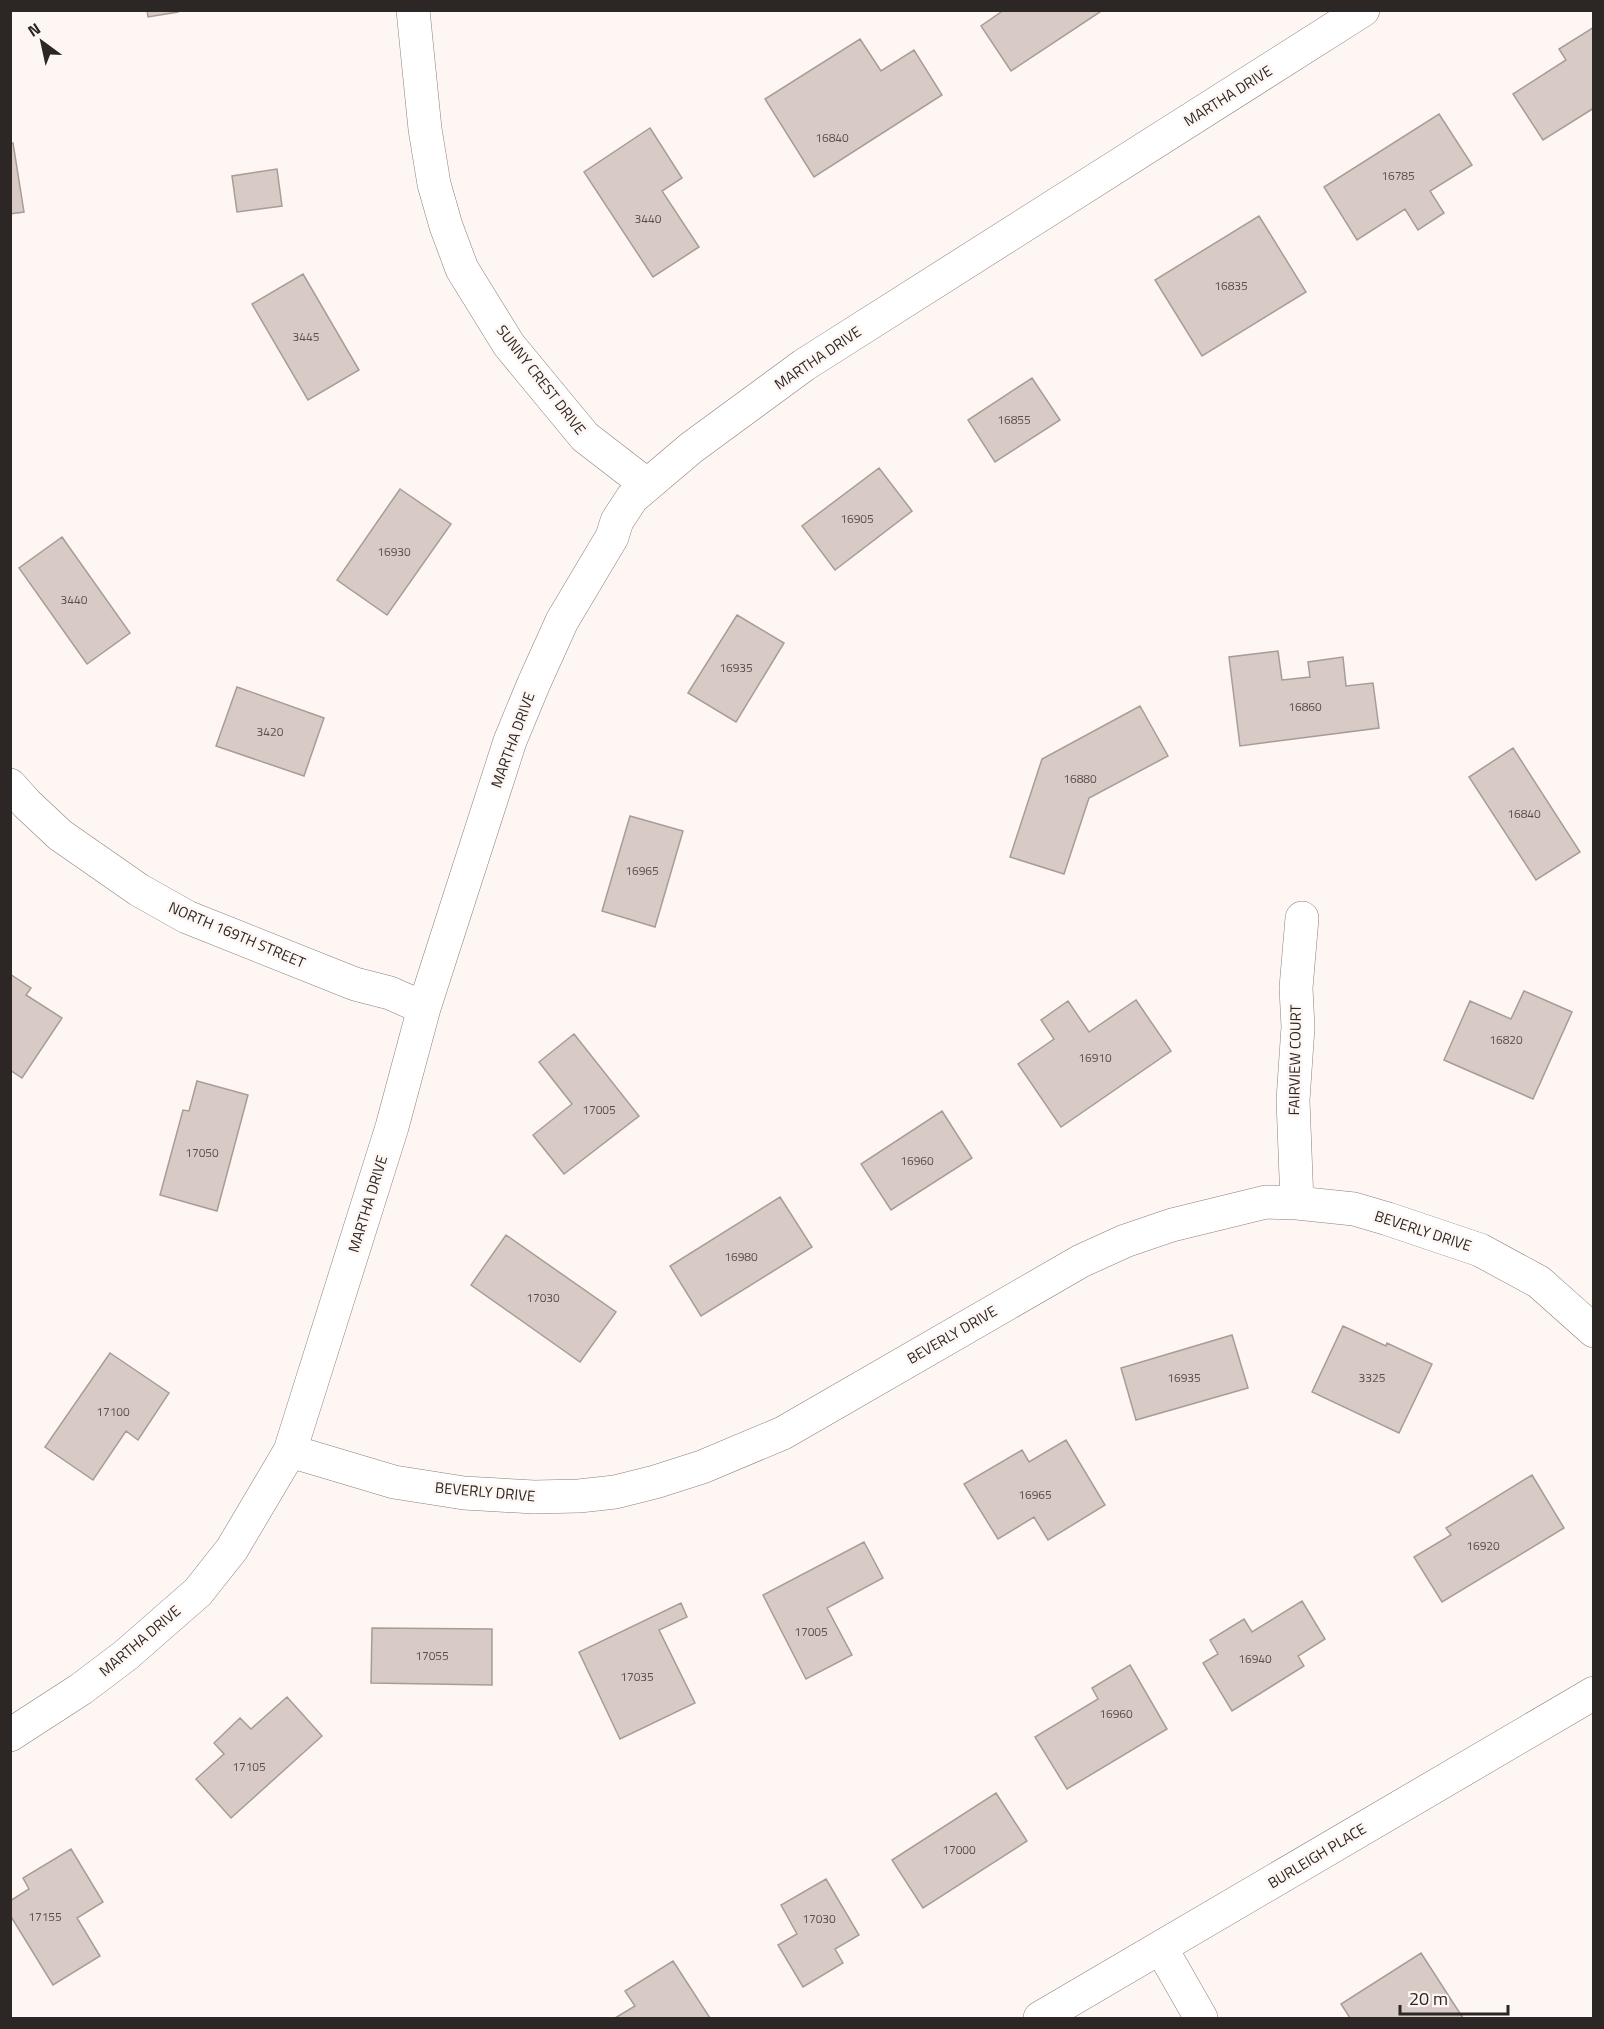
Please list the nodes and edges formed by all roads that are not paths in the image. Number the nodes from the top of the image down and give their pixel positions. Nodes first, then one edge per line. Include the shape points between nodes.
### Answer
1 (413, 10) edge
2 (1363, 10) edge
3 (646, 484) junction
4 (10, 785) edge
5 (1302, 918) dead end
6 (424, 1008) junction
7 (1297, 1203) junction
8 (1593, 1331) edge
9 (290, 1451) junction
10 (1593, 1693) edge
11 (10, 1735) edge
12 (1161, 1948) junction
13 (1040, 2019) edge
14 (1201, 2019) edge

1 - 3 street, SUNNY CREST DRIVE via 425,129 435,184 462,269 509,345 585,437
2 - 3 street, MARTHA DRIVE via 804,365
3 - 6 street, MARTHA DRIVE via 617,521 612,537 562,621 534,683 510,741
4 - 6 street, NORTH 169TH STREET via 60,835 139,890 187,916
5 - 7 street, FAIRVIEW COURT via 1293,1100
6 - 9 street, MARTHA DRIVE via 392,1127
7 - 8 street, BEVERLY DRIVE via 1354,1209 1480,1250 1539,1282
7 - 9 street, BEVERLY DRIVE via 1266,1202 1125,1241 1081,1261 783,1432 656,1482 579,1496 464,1493 394,1482
9 - 11 street, MARTHA DRIVE via 232,1549 198,1592 126,1655
10 - 12 street, BURLEIGH PLACE
12 - 13 street, BURLEIGH PLACE
12 - 14 street

